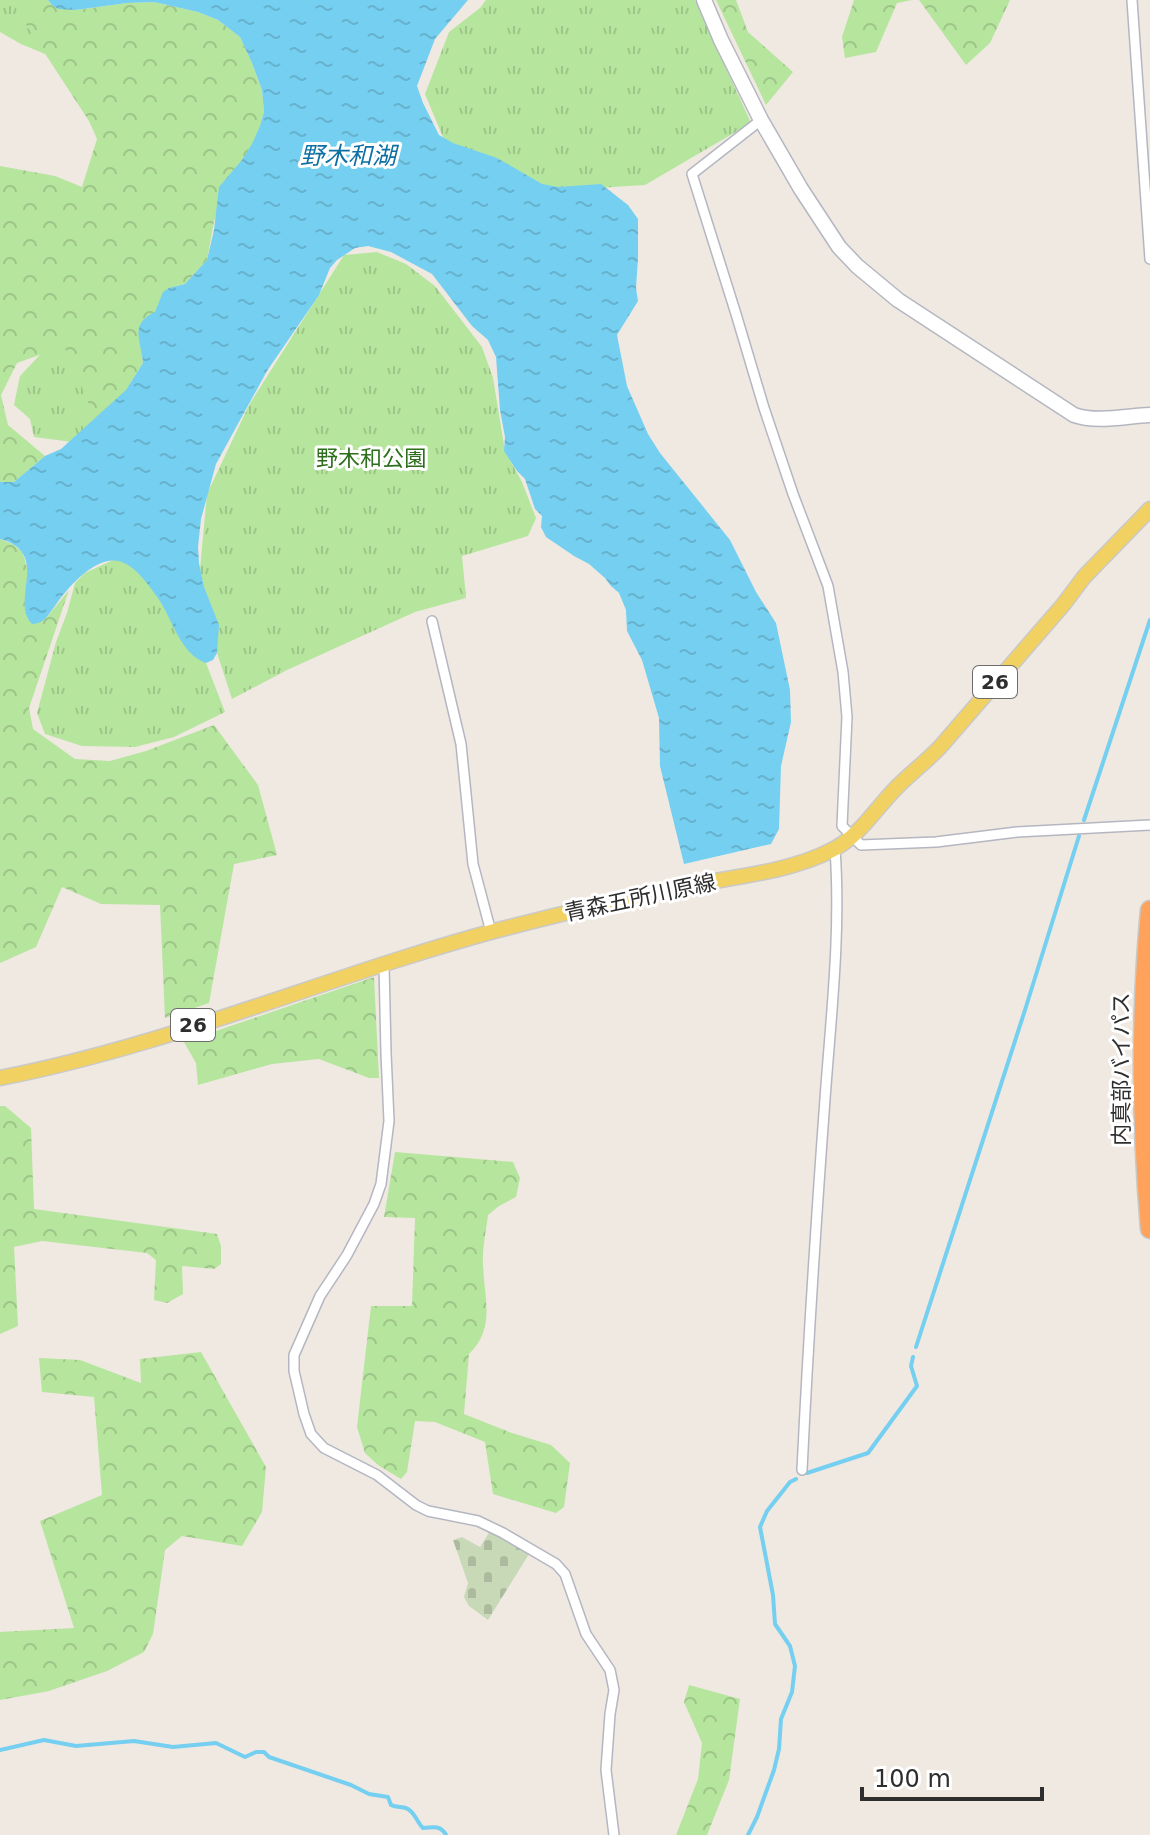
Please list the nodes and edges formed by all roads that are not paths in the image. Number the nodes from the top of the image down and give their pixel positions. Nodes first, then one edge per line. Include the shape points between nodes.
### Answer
1 (704, 0) edge
2 (1132, 0) edge
3 (761, 120) junction
4 (1150, 259) edge
5 (1150, 415) edge
6 (1150, 509) edge
7 (432, 621) dead end
8 (1150, 825) edge
9 (851, 837) junction
10 (835, 849) junction
11 (1150, 910) edge
12 (491, 932) junction
13 (384, 965) junction
14 (0, 1078) edge
15 (1150, 1229) edge
16 (802, 1470) dead end
17 (614, 1835) edge

1 - 3 street
2 - 4 street
3 - 5 street via 839,247 898,300 1074,415
3 - 9 street via 692,174 764,408 828,586 847,717 842,826
6 - 9 main road, 青森五所川原線 / 26 via 1084,577 941,746
7 - 12 street via 461,744 473,864
8 - 9 street via 936,842 861,845
9 - 10 main road, 青森五所川原線 / 26
10 - 12 main road, 青森五所川原線 / 26 via 774,869
10 - 16 street via 833,992
11 - 15 highway, 内真部バイパス via 1142,1082
12 - 13 main road, 青森五所川原線 / 26
13 - 14 main road, 青森五所川原線 / 26 via 119,1048
13 - 17 street via 389,1121 381,1184 294,1355 304,1414 311,1434 324,1448 377,1475 416,1505 478,1521 565,1574 579,1618 610,1670 614,1690 606,1770

